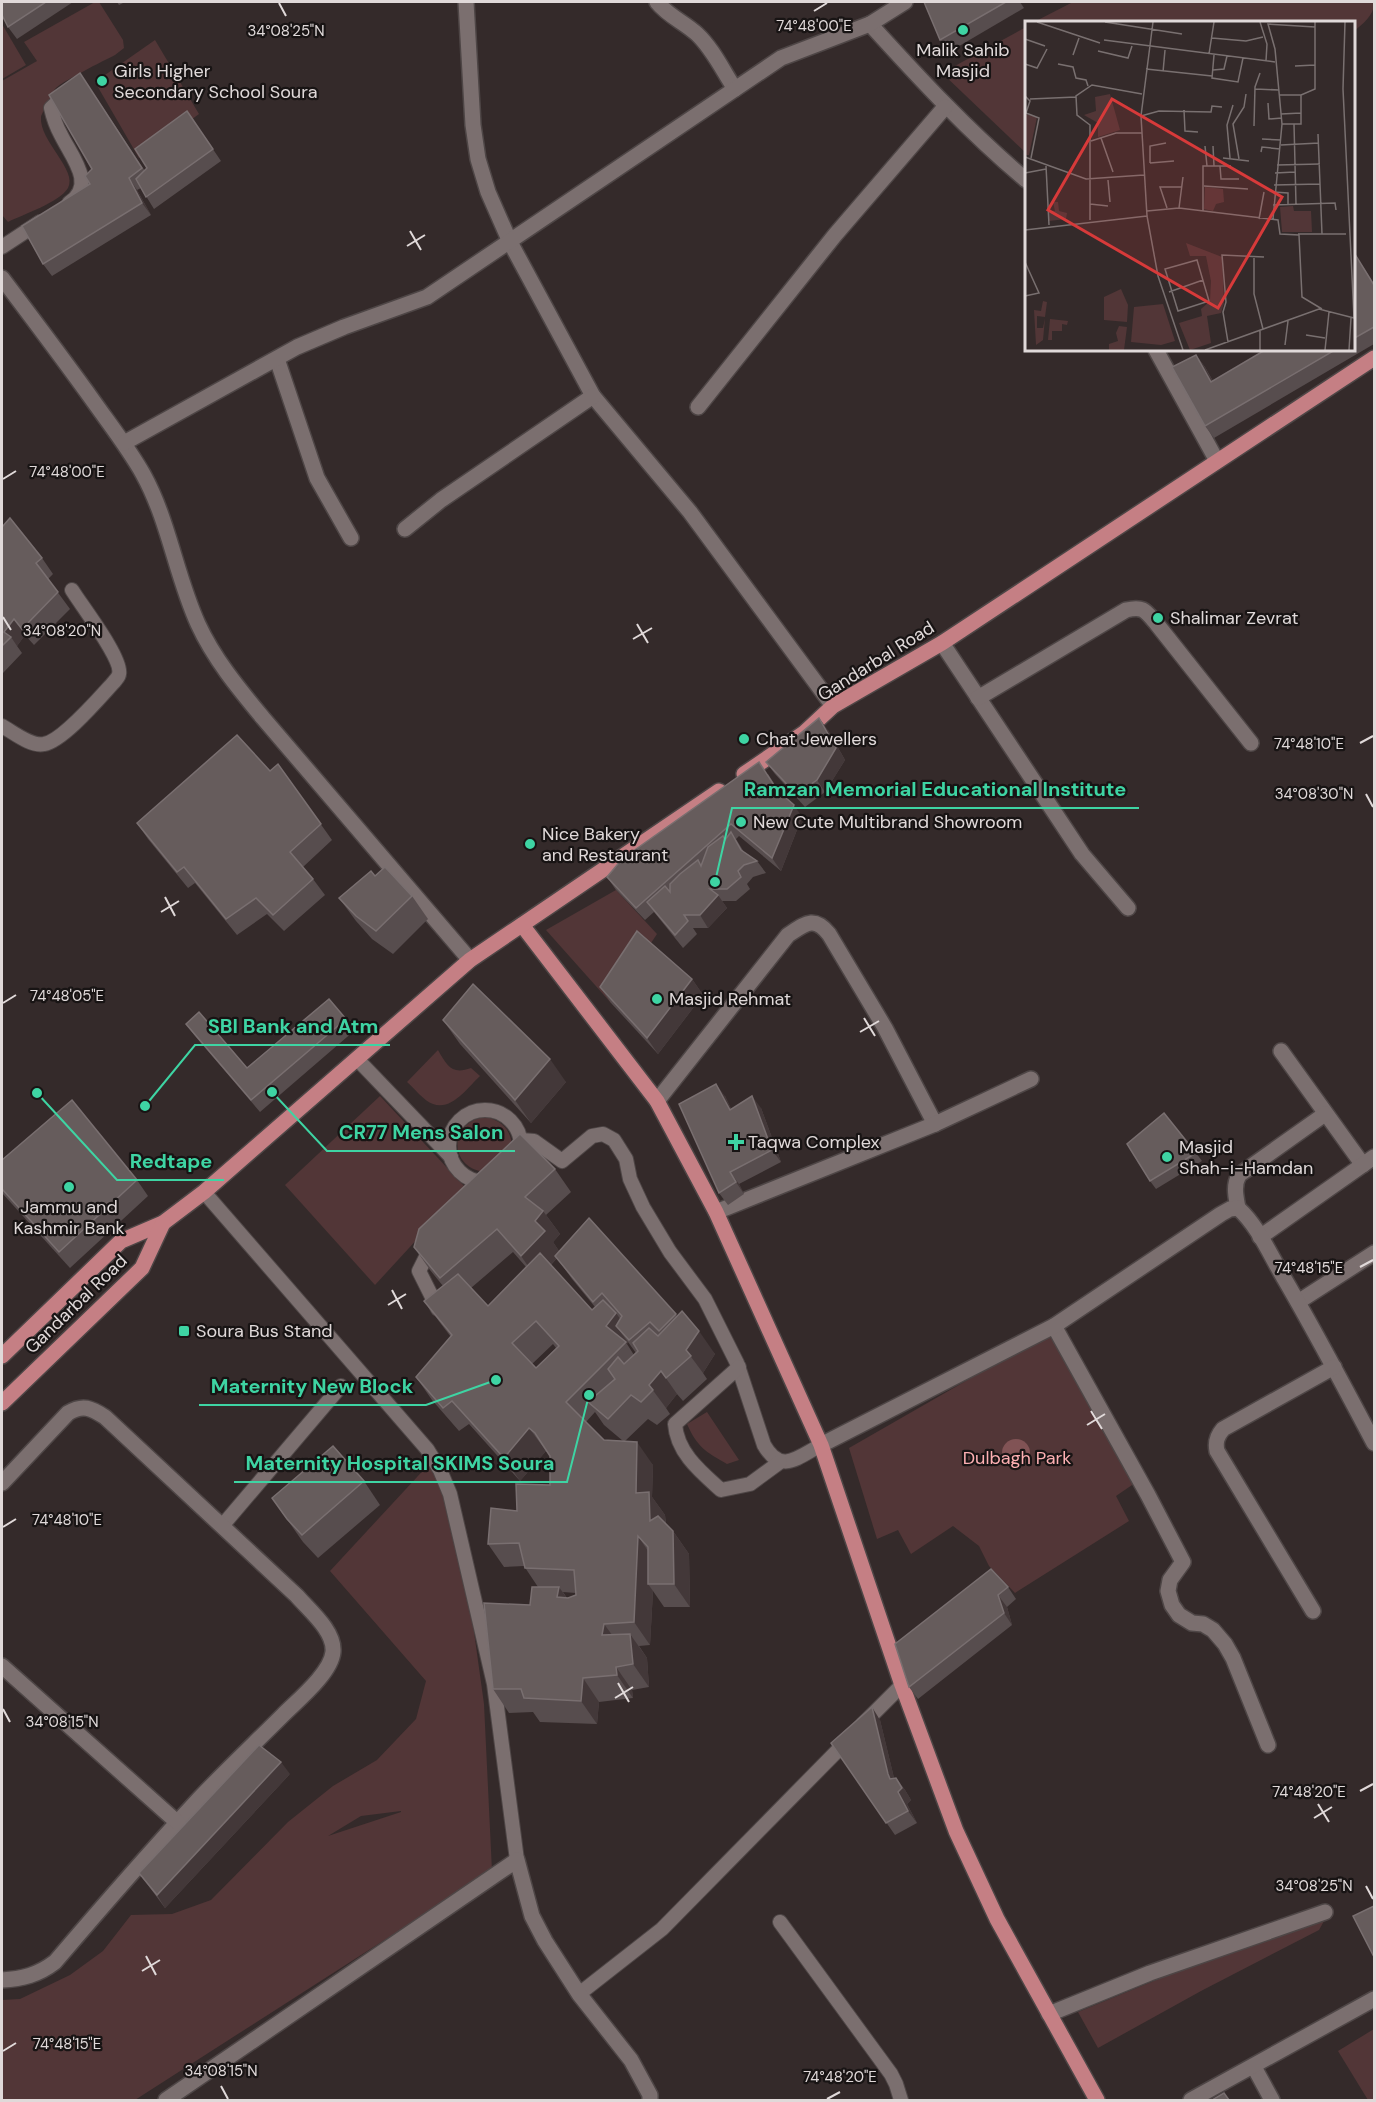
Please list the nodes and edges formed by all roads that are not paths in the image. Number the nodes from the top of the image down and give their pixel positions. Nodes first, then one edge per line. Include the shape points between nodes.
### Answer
1 (466, 2) edge
2 (657, 2) edge
3 (905, 2) edge
4 (870, 24) junction
5 (735, 89) junction
6 (68, 92) edge
7 (945, 107) junction
8 (1025, 179) edge
9 (510, 242) junction
10 (2, 247) edge
11 (2, 278) edge
12 (1157, 351) edge
13 (277, 359) junction
14 (1374, 360) edge
15 (593, 396) junction
16 (698, 407) dead end
17 (124, 443) junction
18 (1217, 461) junction
19 (405, 528) dead end
20 (351, 538) dead end
21 (72, 590) dead end
22 (942, 643) junction
23 (978, 698) junction
24 (832, 706) junction
25 (2, 726) edge
26 (1251, 743) dead end
27 (1128, 908) dead end
28 (522, 925) junction
29 (470, 960) junction
30 (1281, 1051) dead end
31 (357, 1059) junction
32 (1031, 1079) dead end
33 (657, 1101) junction
34 (1325, 1114) junction
35 (935, 1124) junction
36 (521, 1140) junction
37 (451, 1157) junction
38 (1369, 1161) edge
39 (204, 1192) junction
40 (1238, 1208) junction
41 (716, 1212) junction
42 (163, 1223) junction
43 (442, 1235) edge
44 (1260, 1237) junction
45 (1374, 1253) edge
46 (1298, 1302) junction
47 (438, 1310) edge
48 (1054, 1326) junction
49 (2, 1356) edge
50 (739, 1367) junction
51 (1334, 1367) junction
52 (341, 1386) dead end
53 (2, 1403) edge
54 (1374, 1443) edge
55 (821, 1445) junction
56 (780, 1462) junction
57 (2, 1483) edge
58 (222, 1526) junction
59 (1313, 1611) dead end
60 (2, 1666) edge
61 (902, 1685) junction
62 (1268, 1745) dead end
63 (178, 1823) junction
64 (517, 1860) junction
65 (1325, 1912) dead end
66 (780, 1922) dead end
67 (2, 1980) edge
68 (579, 1994) junction
69 (1374, 2000) edge
70 (1048, 2014) junction
71 (1254, 2067) junction
72 (166, 2100) edge
73 (650, 2100) edge
74 (901, 2100) edge
75 (1096, 2100) edge
76 (1191, 2100) edge
77 (1272, 2100) edge

1 - 9 street via 478,159
2 - 5 street via 700,37
3 - 4 street
4 - 5 street via 781,58
4 - 7 street
5 - 9 street
6 - 10 lane via 51,108 81,174 79,193
7 - 8 street
7 - 16 street via 835,234
9 - 13 street via 426,297 344,327
9 - 15 street
11 - 17 street
12 - 18 street
13 - 17 street
13 - 20 street via 317,478
14 - 18 main road, Gandarbal Road
15 - 19 street
15 - 24 street via 690,512
17 - 29 street via 144,476 164,523 197,622 211,648 255,709
18 - 22 main road, Gandarbal Road
21 - 25 lane via 109,646 120,673 53,741 43,745 28,741
22 - 23 street
22 - 24 main road, Gandarbal Road
23 - 26 street via 1137,607 1156,623
23 - 27 street via 1082,854
24 - 28 main road, Gandarbal Road via 804,733
28 - 29 main road, Gandarbal Road
28 - 33 main road
29 - 31 main road, Gandarbal Road
30 - 34 street
31 - 37 lane
31 - 39 main road, Gandarbal Road
32 - 35 street
33 - 35 street via 788,935 812,922 821,924 830,934
33 - 41 main road
34 - 38 street
34 - 40 street via 1239,1175 1235,1192
35 - 41 street
36 - 37 lane via 519,1158 509,1173 474,1186
36 - 37 lane via 518,1129 505,1116 489,1109 476,1110 457,1123 450,1139
36 - 50 lane via 534,1141 562,1161 592,1136 603,1134 614,1140 626,1159 643,1207 705,1299
38 - 44 street
39 - 42 main road, Gandarbal Road
39 - 64 lane via 427,1449 440,1470 450,1494 494,1684
40 - 44 street
40 - 48 street via 1221,1214
41 - 55 main road
42 - 49 main road, Gandarbal Road via 120,1241
42 - 53 main road, Gandarbal Road via 142,1268
43 - 47 lane via 419,1271
44 - 46 street
45 - 46 street
46 - 51 street
48 - 55 street
48 - 62 street via 1184,1562 1170,1580 1172,1605 1192,1623 1213,1630 1225,1644
50 - 56 lane via 764,1446
50 - 56 lane via 675,1425 676,1437 694,1464 721,1490 750,1484
51 - 54 street
51 - 59 street via 1223,1430 1215,1443
52 - 58 lane
55 - 56 lane via 791,1461
55 - 61 main road
57 - 58 street via 68,1413 86,1406 105,1417
58 - 63 street via 297,1596 324,1626 334,1650 331,1662 306,1693
60 - 63 street
61 - 68 lane via 662,1929
61 - 70 main road via 956,1832
63 - 67 street via 55,1962 31,1976
64 - 68 street via 532,1916
64 - 72 street
65 - 70 street via 1150,1973
66 - 74 lane via 891,2074
68 - 73 street via 631,2060
69 - 71 street
70 - 75 main road
71 - 76 street
71 - 77 street

